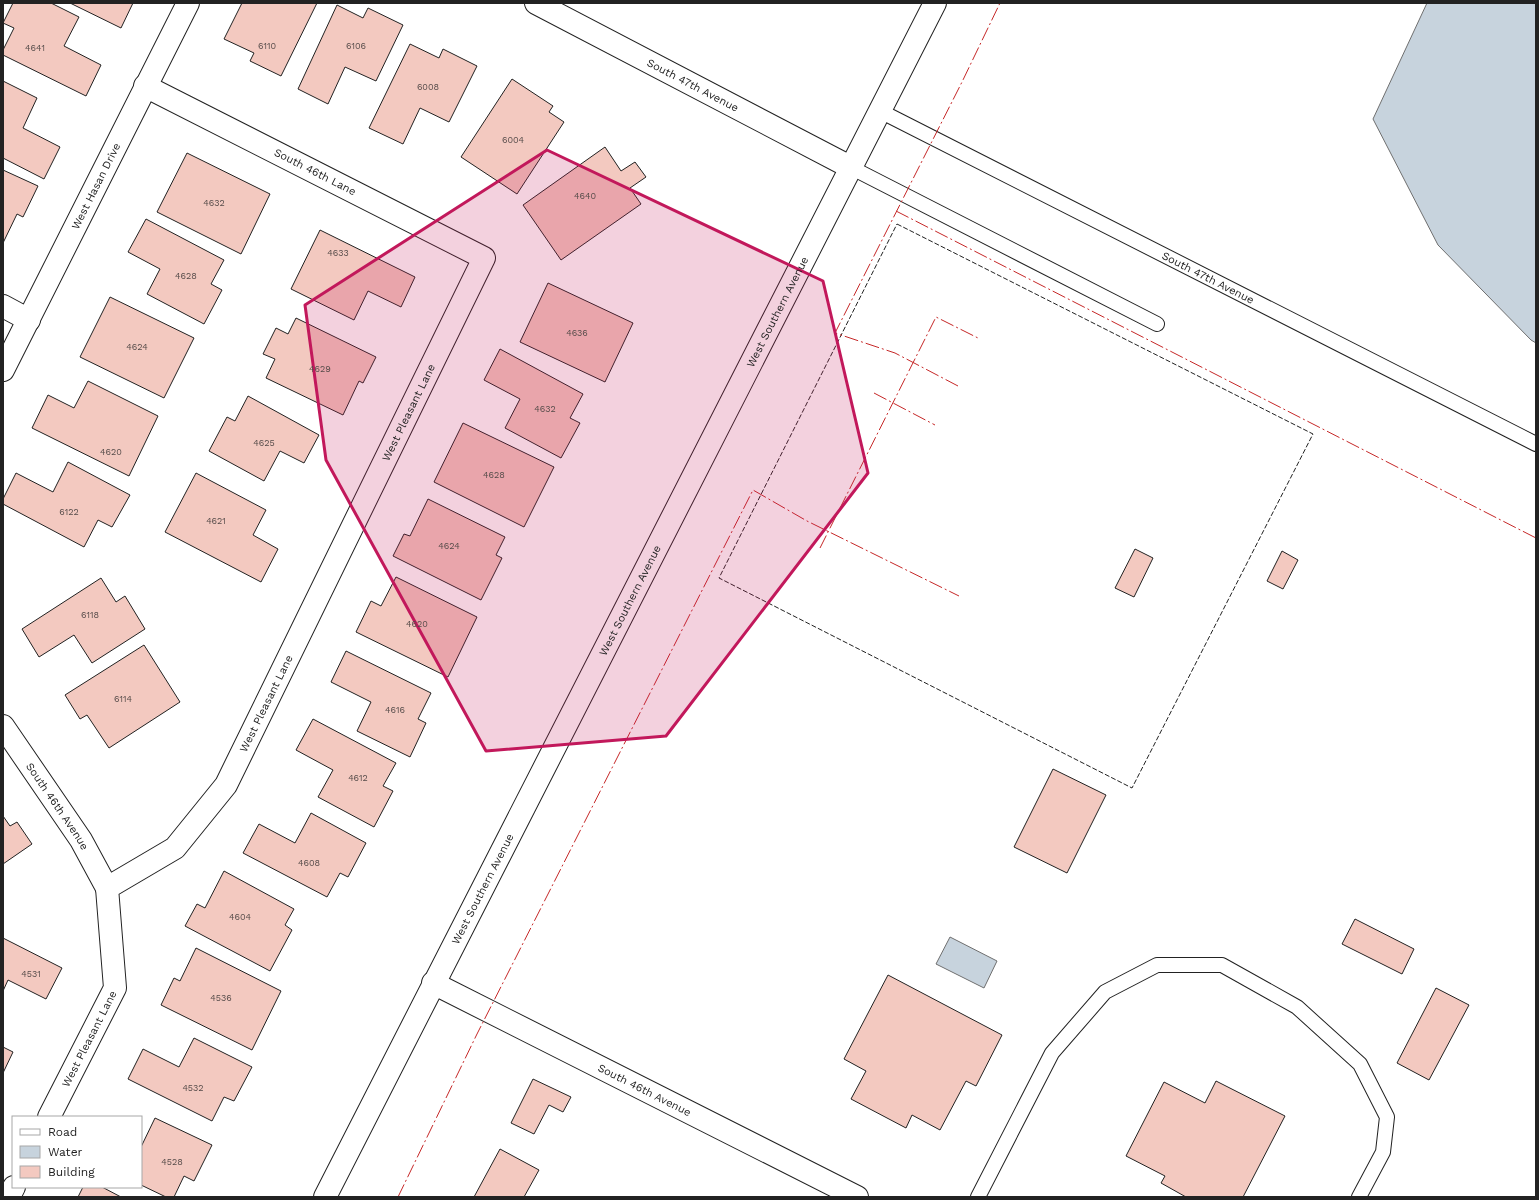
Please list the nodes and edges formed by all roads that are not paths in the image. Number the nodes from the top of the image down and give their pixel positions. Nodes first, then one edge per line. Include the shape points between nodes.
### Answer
1 (188, 3) edge
2 (536, 3) edge
3 (935, 3) edge
4 (145, 86) junction
5 (880, 111) junction
6 (850, 167) junction
7 (484, 258) joint
8 (3, 306) edge
9 (29, 320) junction
10 (1157, 324) dead end
11 (3, 370) edge
12 (1536, 444) edge
13 (3, 726) edge
14 (107, 888) junction
15 (433, 983) junction
16 (50, 1116) edge
17 (14, 1188) edge
18 (9, 1197) edge
19 (325, 1197) edge
20 (857, 1197) edge
21 (978, 1197) edge
22 (1359, 1197) edge

1 - 4 street, West Hasan Drive
2 - 6 street, South 47th Avenue
3 - 5 street, West Southern Avenue
4 - 7 street, South 46th Lane
4 - 9 street, West Hasan Drive
5 - 6 street, West Southern Avenue
5 - 12 lane, South 47th Avenue
6 - 10 lane
6 - 15 street, West Southern Avenue
7 - 14 street, West Pleasant Lane via 226,786 175,848
8 - 9 street
9 - 11 street, West Hasan Drive
13 - 14 street, South 46th Avenue via 81,840
14 - 16 street, West Pleasant Lane via 115,988
15 - 19 street, West Southern Avenue
15 - 20 street, South 46th Avenue
17 - 18 street
21 - 22 lane via 1052,1053 1105,992 1157,965 1222,966 1296,1007 1360,1064 1387,1117 1383,1152

